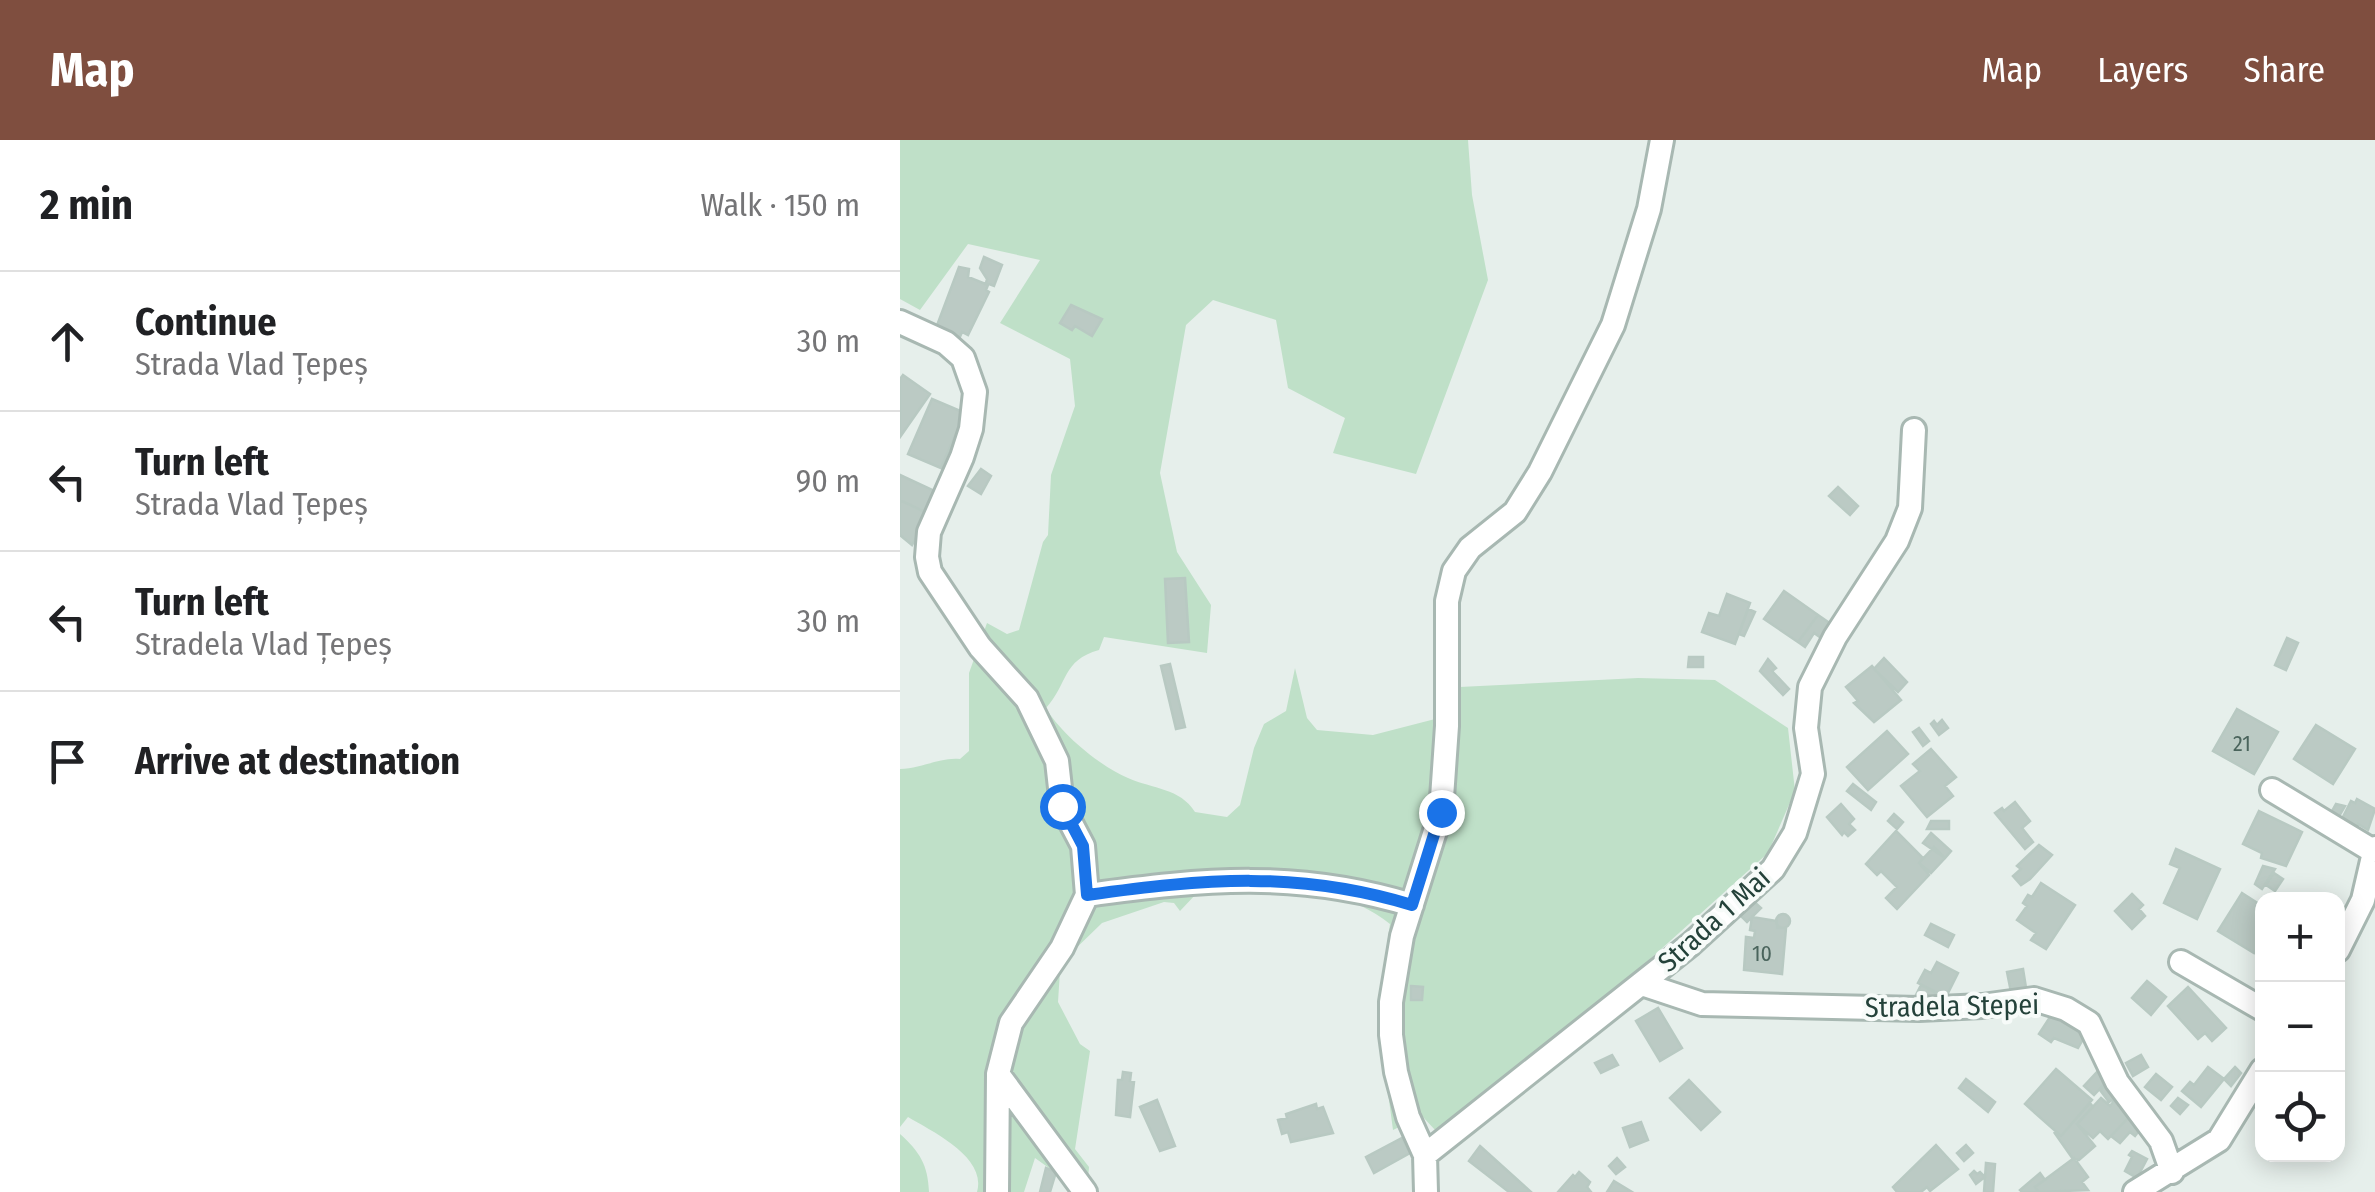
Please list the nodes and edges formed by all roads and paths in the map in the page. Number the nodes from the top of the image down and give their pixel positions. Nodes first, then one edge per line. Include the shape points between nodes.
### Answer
1 (1662, 140) edge
2 (900, 322) edge
3 (1914, 430) dead end
4 (2272, 790) dead end
5 (2374, 850) edge
6 (1087, 895) junction
7 (1412, 905) junction
8 (2345, 936) edge
9 (2181, 962) dead end
10 (1642, 984) junction
11 (2255, 1005) edge
12 (2261, 1072) edge
13 (998, 1074) junction
14 (1425, 1156) junction
15 (2172, 1172) junction
16 (997, 1192) edge
17 (1085, 1192) edge
18 (1426, 1192) edge
19 (2135, 1192) edge

1 - 7 street via 1649,209 1613,325 1515,512 1470,548 1454,571 1447,601 1441,812
2 - 6 street via 946,343 970,374 971,429 929,532 930,572 980,647 1027,698 1057,761 1062,806 1083,846
3 - 10 street, Strada 1 Mai via 1910,508 1898,541 1810,687 1806,728 1813,774 1795,833 1773,870
4 - 5 street
5 - 8 street via 2363,900
6 - 7 street via 1262,878 1362,890
6 - 13 street via 1062,948 1011,1023
7 - 14 street via 1397,966 1391,1035 1408,1117
9 - 11 street
10 - 14 street, Strada 1 Mai
10 - 15 street, Stradela Stepei via 1702,1004 1919,1008 2034,999 2066,1008 2089,1023 2117,1082 2162,1141
12 - 15 street via 2219,1140
13 - 16 street
13 - 17 street
14 - 18 street
15 - 19 street

